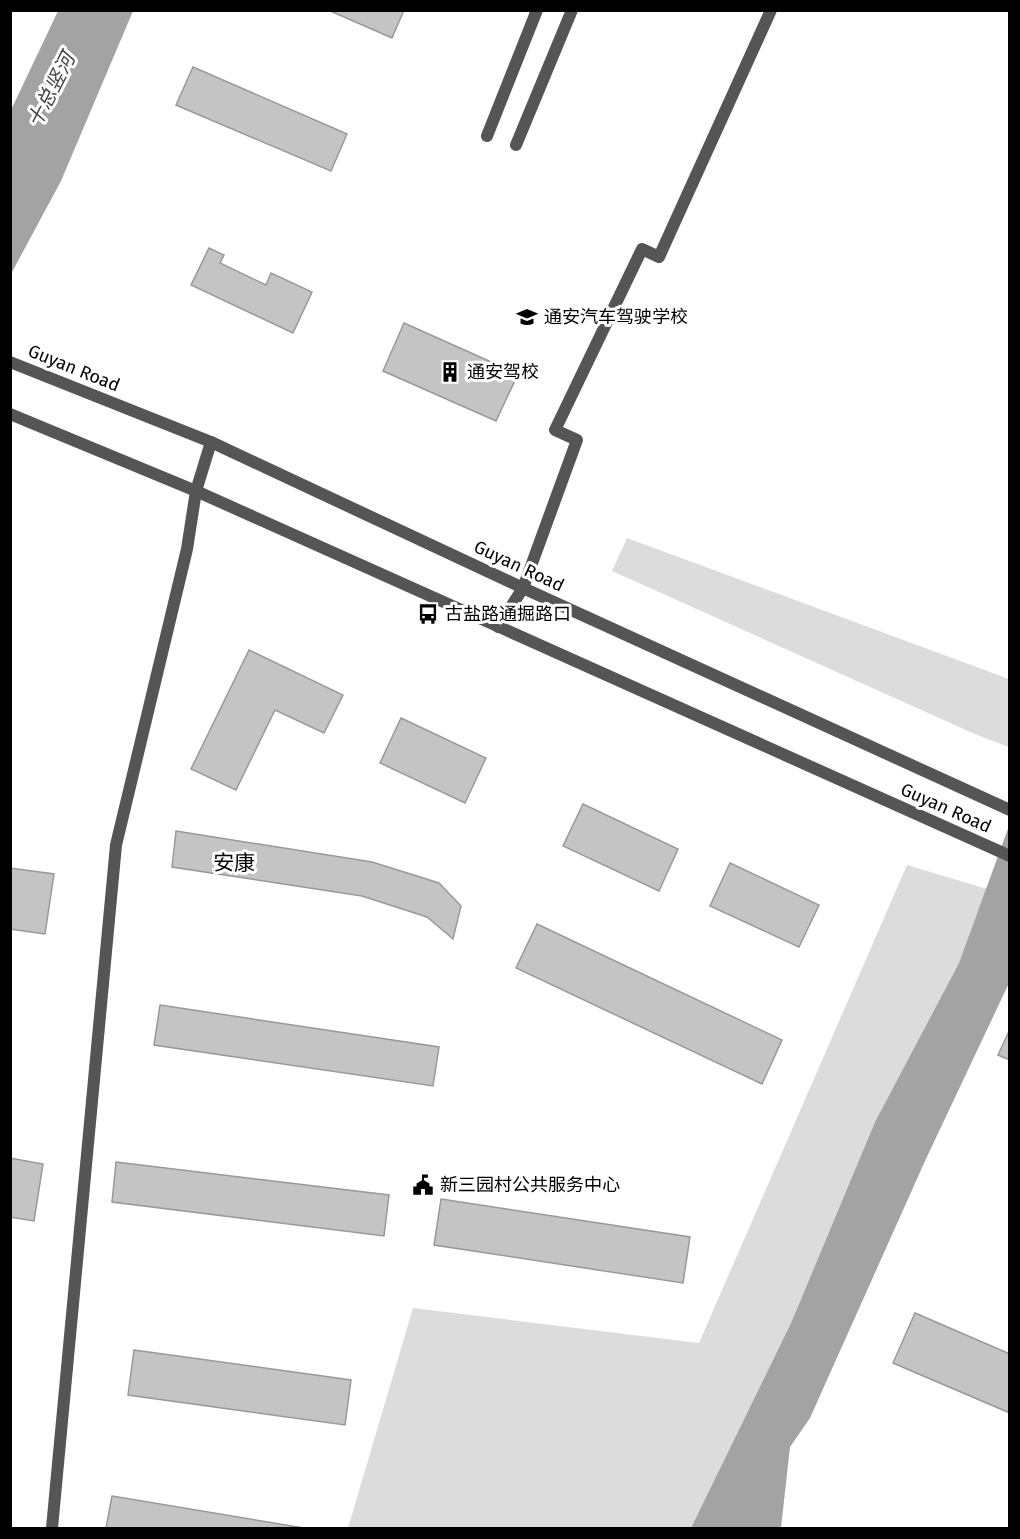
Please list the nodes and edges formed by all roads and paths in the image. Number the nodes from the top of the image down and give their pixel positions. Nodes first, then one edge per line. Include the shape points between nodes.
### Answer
1 (537, 10) edge
2 (572, 10) edge
3 (771, 10) edge
4 (487, 136) dead end
5 (516, 145) dead end
6 (10, 363) edge
7 (10, 414) edge
8 (211, 442) junction
9 (196, 491) junction
10 (523, 588) junction
11 (498, 627) junction
12 (1010, 810) edge
13 (1010, 856) edge
14 (52, 1528) edge

1 - 4 street
2 - 5 street
3 - 10 street via 659,257 642,249 555,430 577,440
6 - 8 street, Guyan Road
7 - 9 street, Guyan Road
8 - 9 street
8 - 10 street, Guyan Road
9 - 11 street, Guyan Road
9 - 14 street via 187,549 117,845
10 - 11 street
10 - 12 street, Guyan Road
11 - 13 street, Guyan Road

